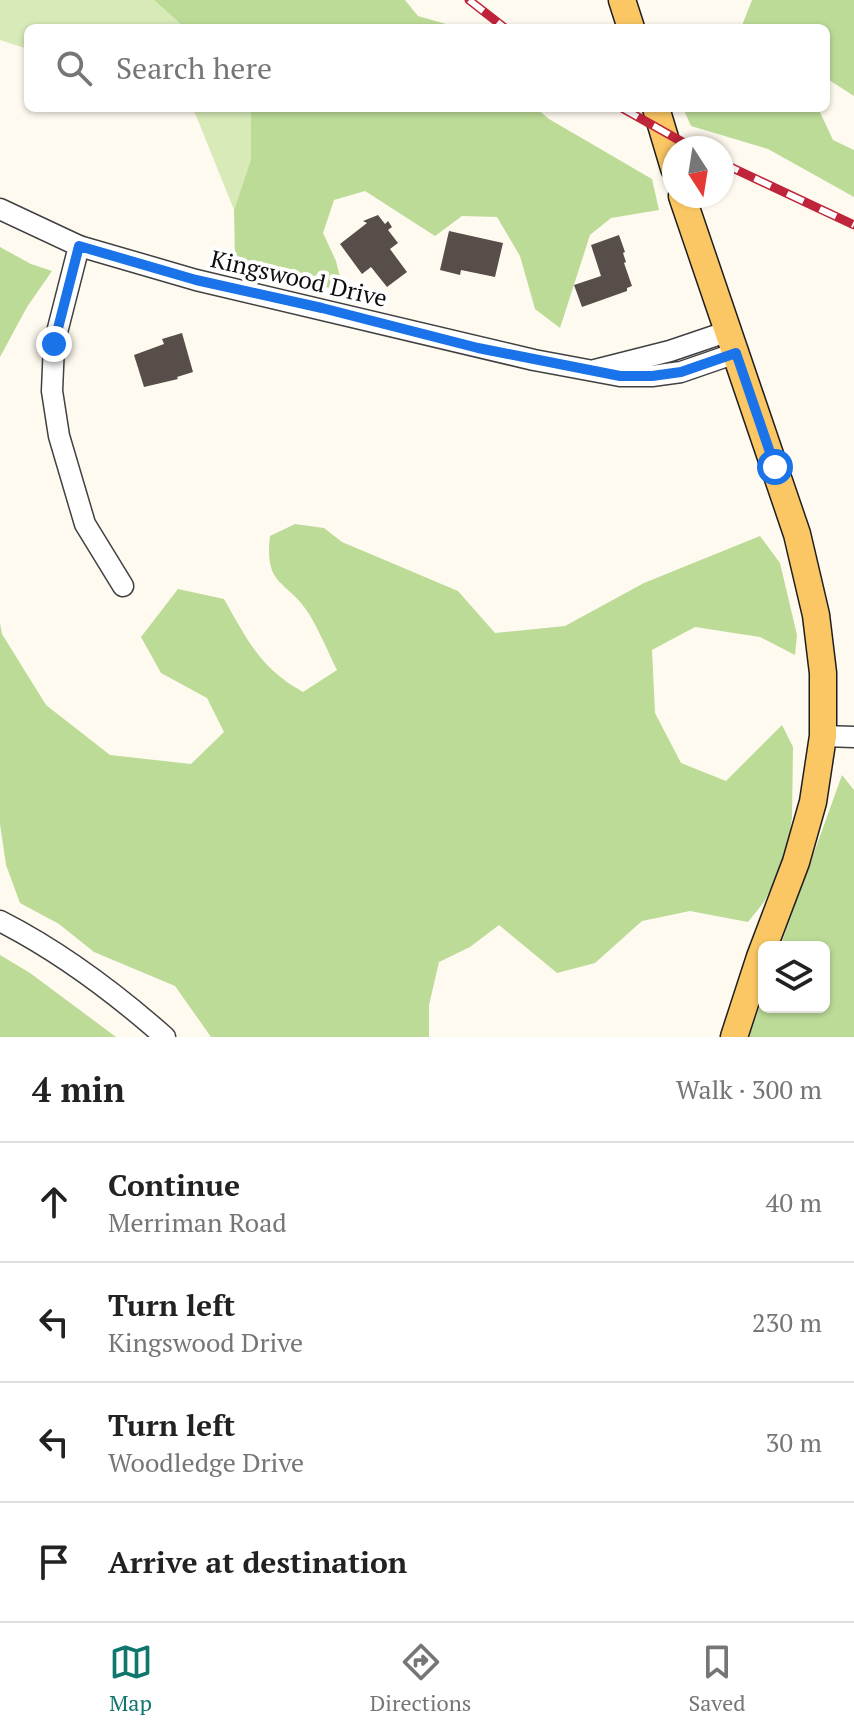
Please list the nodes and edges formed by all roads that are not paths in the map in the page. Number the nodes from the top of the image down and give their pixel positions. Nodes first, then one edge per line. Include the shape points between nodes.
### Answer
1 (622, 0) edge
2 (630, 24) edge
3 (657, 112) edge
4 (664, 136) edge
5 (686, 208) edge
6 (0, 209) edge
7 (79, 246) junction
8 (733, 342) junction
9 (123, 586) dead end
10 (823, 736) junction
11 (854, 737) edge
12 (0, 921) edge
13 (165, 1037) edge
14 (734, 1037) edge

1 - 2 main road
3 - 4 main road
5 - 8 main road
6 - 7 street, Kingswood Drive
7 - 8 street, Kingswood Drive via 478,348 595,370
7 - 9 street via 54,344 52,391 59,436 85,524
8 - 10 main road via 810,588 823,673
10 - 11 street
10 - 14 main road via 808,826
12 - 13 street via 71,962

